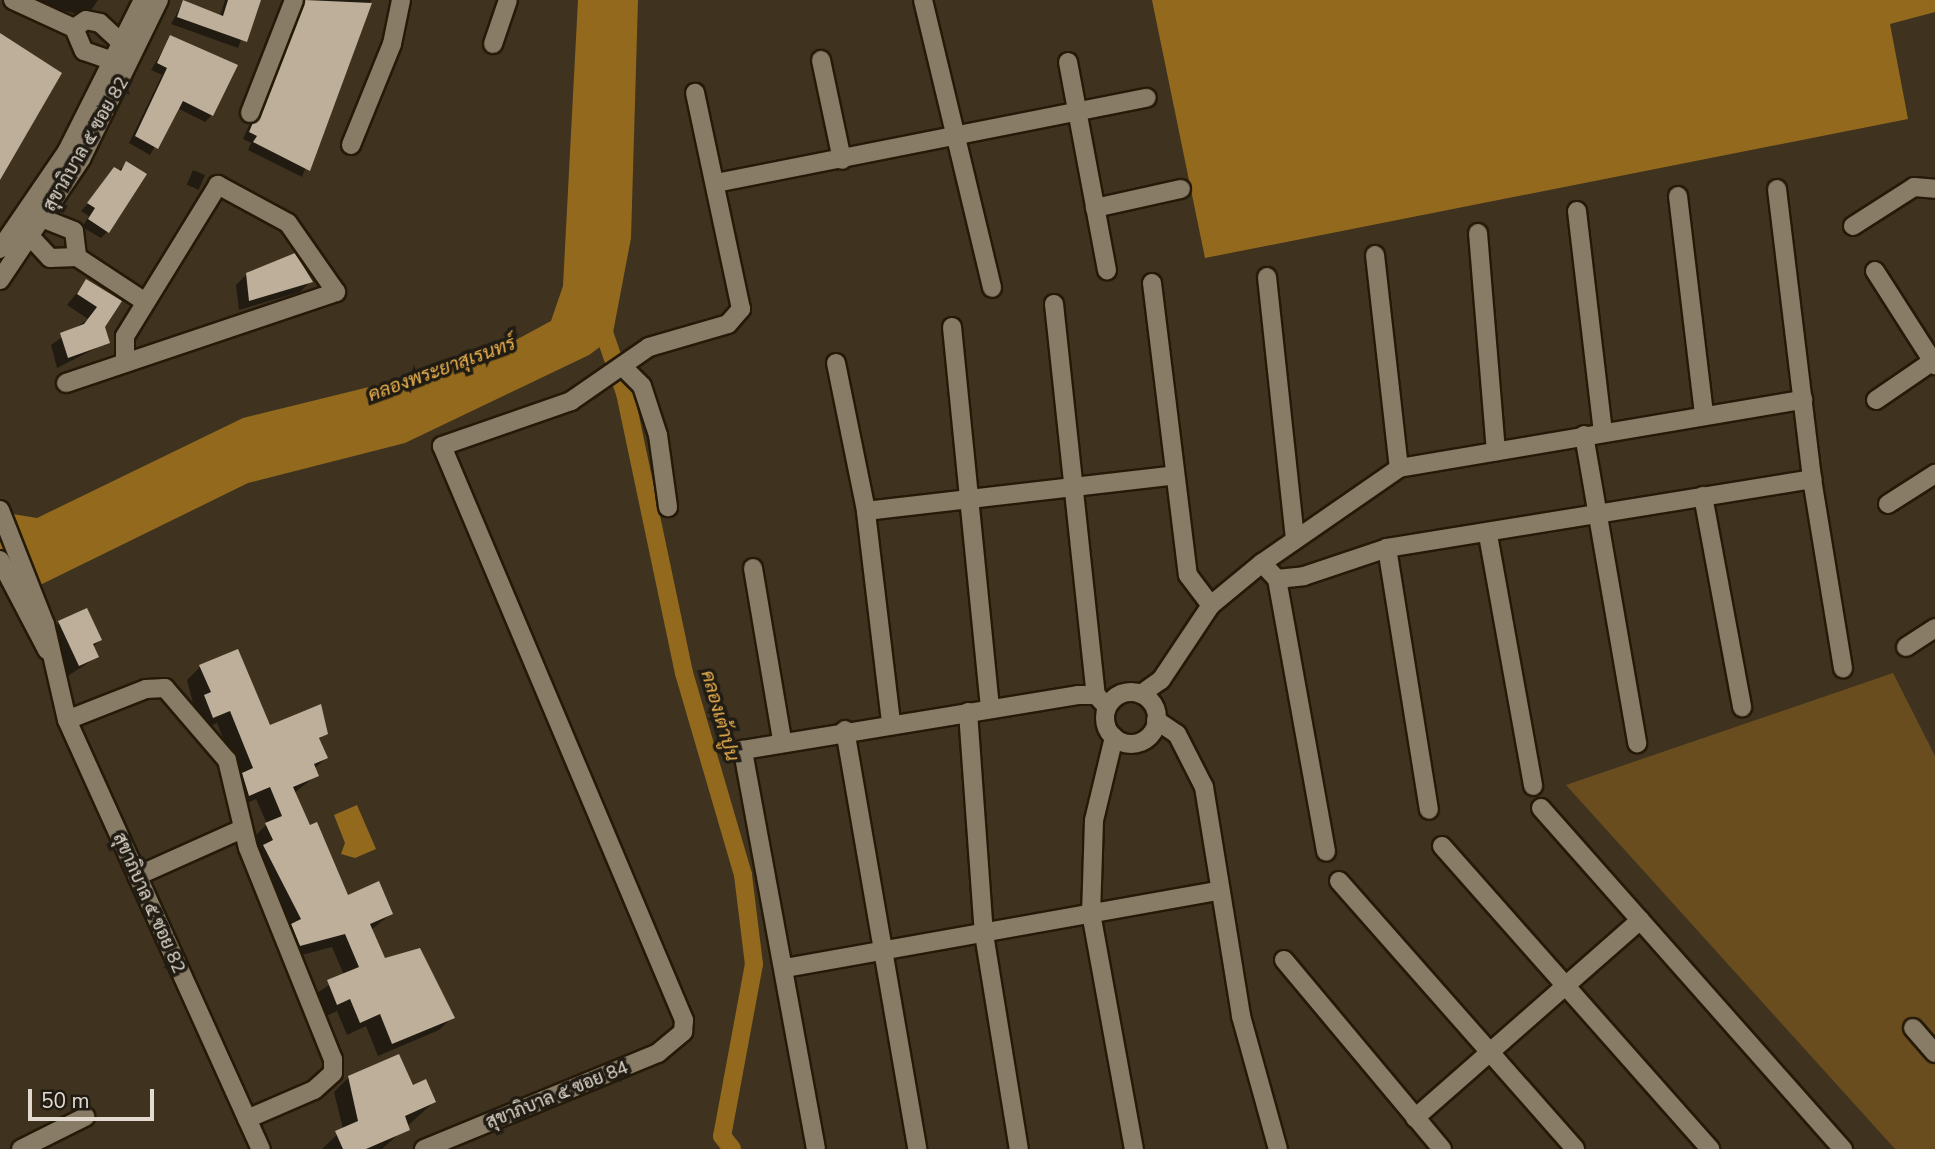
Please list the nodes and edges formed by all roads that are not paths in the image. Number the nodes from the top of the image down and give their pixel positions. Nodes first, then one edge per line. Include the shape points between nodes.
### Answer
1 (13, 0) edge
2 (142, 0) edge
3 (159, 0) edge
4 (294, 0) edge
5 (401, 0) edge
6 (508, 0) edge
7 (923, 0) edge
8 (74, 28) junction
9 (493, 44) dead end
10 (125, 57) junction
11 (821, 60) dead end
12 (1068, 62) dead end
13 (695, 93) dead end
14 (1147, 98) dead end
15 (1078, 112) junction
16 (250, 113) dead end
17 (960, 134) junction
18 (352, 145) dead end
19 (842, 160) junction
20 (716, 183) junction
21 (1181, 189) dead end
22 (1777, 189) dead end
23 (1935, 189) edge
24 (1678, 196) dead end
25 (1095, 208) junction
26 (27, 210) junction
27 (1577, 211) dead end
28 (16, 225) junction
29 (1853, 226) dead end
30 (38, 229) junction
31 (1478, 233) dead end
32 (0, 249) edge
33 (1375, 255) dead end
34 (77, 257) junction
35 (1107, 270) dead end
36 (1875, 271) dead end
37 (1267, 277) dead end
38 (0, 280) edge
39 (1152, 283) dead end
40 (992, 288) dead end
41 (144, 301) junction
42 (1054, 304) dead end
43 (952, 327) dead end
44 (125, 363) junction
45 (836, 363) dead end
46 (1934, 363) edge
47 (617, 373) junction
48 (66, 383) dead end
49 (1803, 400) junction
50 (1876, 400) dead end
51 (1704, 413) junction
52 (1603, 431) junction
53 (1584, 435) junction
54 (1496, 451) junction
55 (1399, 468) junction
56 (1935, 474) edge
57 (1175, 475) junction
58 (1812, 479) junction
59 (1070, 487) junction
60 (1703, 496) junction
61 (967, 498) junction
62 (1888, 504) dead end
63 (668, 507) dead end
64 (0, 510) edge
65 (866, 511) junction
66 (1598, 513) junction
67 (1488, 535) junction
68 (1296, 540) junction
69 (1387, 548) junction
70 (0, 560) edge
71 (1262, 563) junction
72 (753, 568) dead end
73 (1277, 579) junction
74 (23, 598) junction
75 (1211, 605) junction
76 (0, 608) edge
77 (1935, 628) edge
78 (1906, 647) dead end
79 (1843, 668) dead end
80 (1141, 694) junction
81 (1101, 701) junction
82 (1742, 707) dead end
83 (990, 708) junction
84 (968, 712) junction
85 (66, 720) junction
86 (1156, 720) junction
87 (891, 722) junction
88 (845, 730) junction
89 (1114, 737) junction
90 (782, 740) junction
91 (1637, 743) dead end
92 (1533, 786) dead end
93 (1541, 808) dead end
94 (1429, 810) dead end
95 (242, 829) junction
96 (1442, 846) dead end
97 (1326, 852) dead end
98 (137, 876) junction
99 (1339, 881) dead end
100 (1217, 891) junction
101 (1091, 913) junction
102 (1640, 920) junction
103 (984, 934) junction
104 (882, 954) junction
105 (1284, 960) dead end
106 (785, 968) junction
107 (1566, 985) junction
108 (1913, 1028) dead end
109 (1488, 1052) junction
110 (1935, 1053) edge
111 (85, 1117) dead end
112 (1415, 1118) junction
113 (247, 1119) junction
114 (21, 1149) edge
115 (261, 1149) edge
116 (424, 1149) edge
117 (816, 1149) edge
118 (917, 1149) edge
119 (1019, 1149) edge
120 (1134, 1149) edge
121 (1278, 1149) edge
122 (1442, 1149) edge
123 (1575, 1149) edge
124 (1710, 1149) edge
125 (1843, 1149) edge

1 - 8 street
2 - 10 street, สุขาภิบาล ๕ ซอย 82
3 - 10 street, สุขาภิบาล ๕ ซอย 82
4 - 16 street
5 - 18 street via 392,44
6 - 9 street
7 - 17 street
8 - 10 street via 84,51
8 - 10 street via 86,20 100,23
10 - 26 street, สุขาภิบาล ๕ ซอย 82
10 - 30 street, สุขาภิบาล ๕ ซอย 82
11 - 19 street
12 - 15 street
13 - 20 street
14 - 15 street
15 - 17 street
15 - 25 street
17 - 19 street
17 - 40 street
19 - 20 street
20 - 47 street via 741,309 729,324 649,347
21 - 25 street
22 - 49 street
23 - 29 street via 1914,187
24 - 51 street
25 - 35 street
26 - 28 street, สุขาภิบาล ๕ ซอย 82
26 - 30 street
27 - 52 street
28 - 30 street
28 - 32 street, สุขาภิบาล ๕ ซอย 82
30 - 34 street via 50,258
30 - 34 street via 74,231
30 - 38 street, สุขาภิบาล ๕ ซอย 82
31 - 54 street
33 - 55 street
34 - 41 street
36 - 46 street
37 - 68 street
39 - 57 street
41 - 44 street via 122,346
41 - 44 street via 218,185 288,223 336,292
42 - 59 street
43 - 61 street
44 - 48 street
45 - 65 street
46 - 50 street
47 - 63 street via 642,386 658,435
47 - 116 street, สุขาภิบาล ๕ ซอย 84 via 571,401 442,446 684,1020 683,1032 658,1053
49 - 51 street
49 - 58 street
51 - 52 street
52 - 53 street
53 - 54 street
53 - 66 street
54 - 55 street
55 - 68 street
56 - 62 street
57 - 59 street
57 - 75 street via 1188,575
58 - 60 street
58 - 79 street
59 - 61 street
59 - 81 street
60 - 66 street
60 - 82 street
61 - 65 street
61 - 83 street
64 - 74 street, สุขาภิบาล ๕ ซอย 82
65 - 87 street
66 - 67 street
66 - 91 street
67 - 69 street
67 - 92 street
68 - 71 street
69 - 73 street
69 - 94 street
70 - 74 street, สุขาภิบาล ๕ ซอย 82
71 - 73 street
71 - 75 street
72 - 90 street
73 - 97 street
74 - 76 street
74 - 85 street, สุขาภิบาล ๕ ซอย 82 via 49,653
75 - 80 street via 1161,680
77 - 78 street
80 - 81 street
80 - 86 street
81 - 83 street
81 - 89 street
83 - 84 street
84 - 87 street
84 - 103 street
85 - 95 street via 146,689 164,688 227,760
85 - 98 street, สุขาภิบาล ๕ ซอย 82
86 - 89 street via 1144,740 1128,743
86 - 100 street via 1177,734 1204,787
87 - 88 street
88 - 90 street
88 - 104 street
89 - 101 street via 1092,831
90 - 106 street via 743,750
93 - 102 street
95 - 98 street
95 - 113 street via 333,1059 333,1073 314,1090
96 - 107 street
98 - 113 street, สุขาภิบาล ๕ ซอย 82
99 - 109 street
100 - 101 street
100 - 121 street via 1241,1016
101 - 103 street
101 - 120 street
102 - 107 street
102 - 125 street
103 - 104 street
103 - 119 street
104 - 106 street
104 - 118 street
105 - 112 street
106 - 117 street
107 - 109 street
107 - 124 street
108 - 110 street
109 - 112 street
109 - 123 street
111 - 114 street
112 - 122 street
113 - 115 street, สุขาภิบาล ๕ ซอย 82

